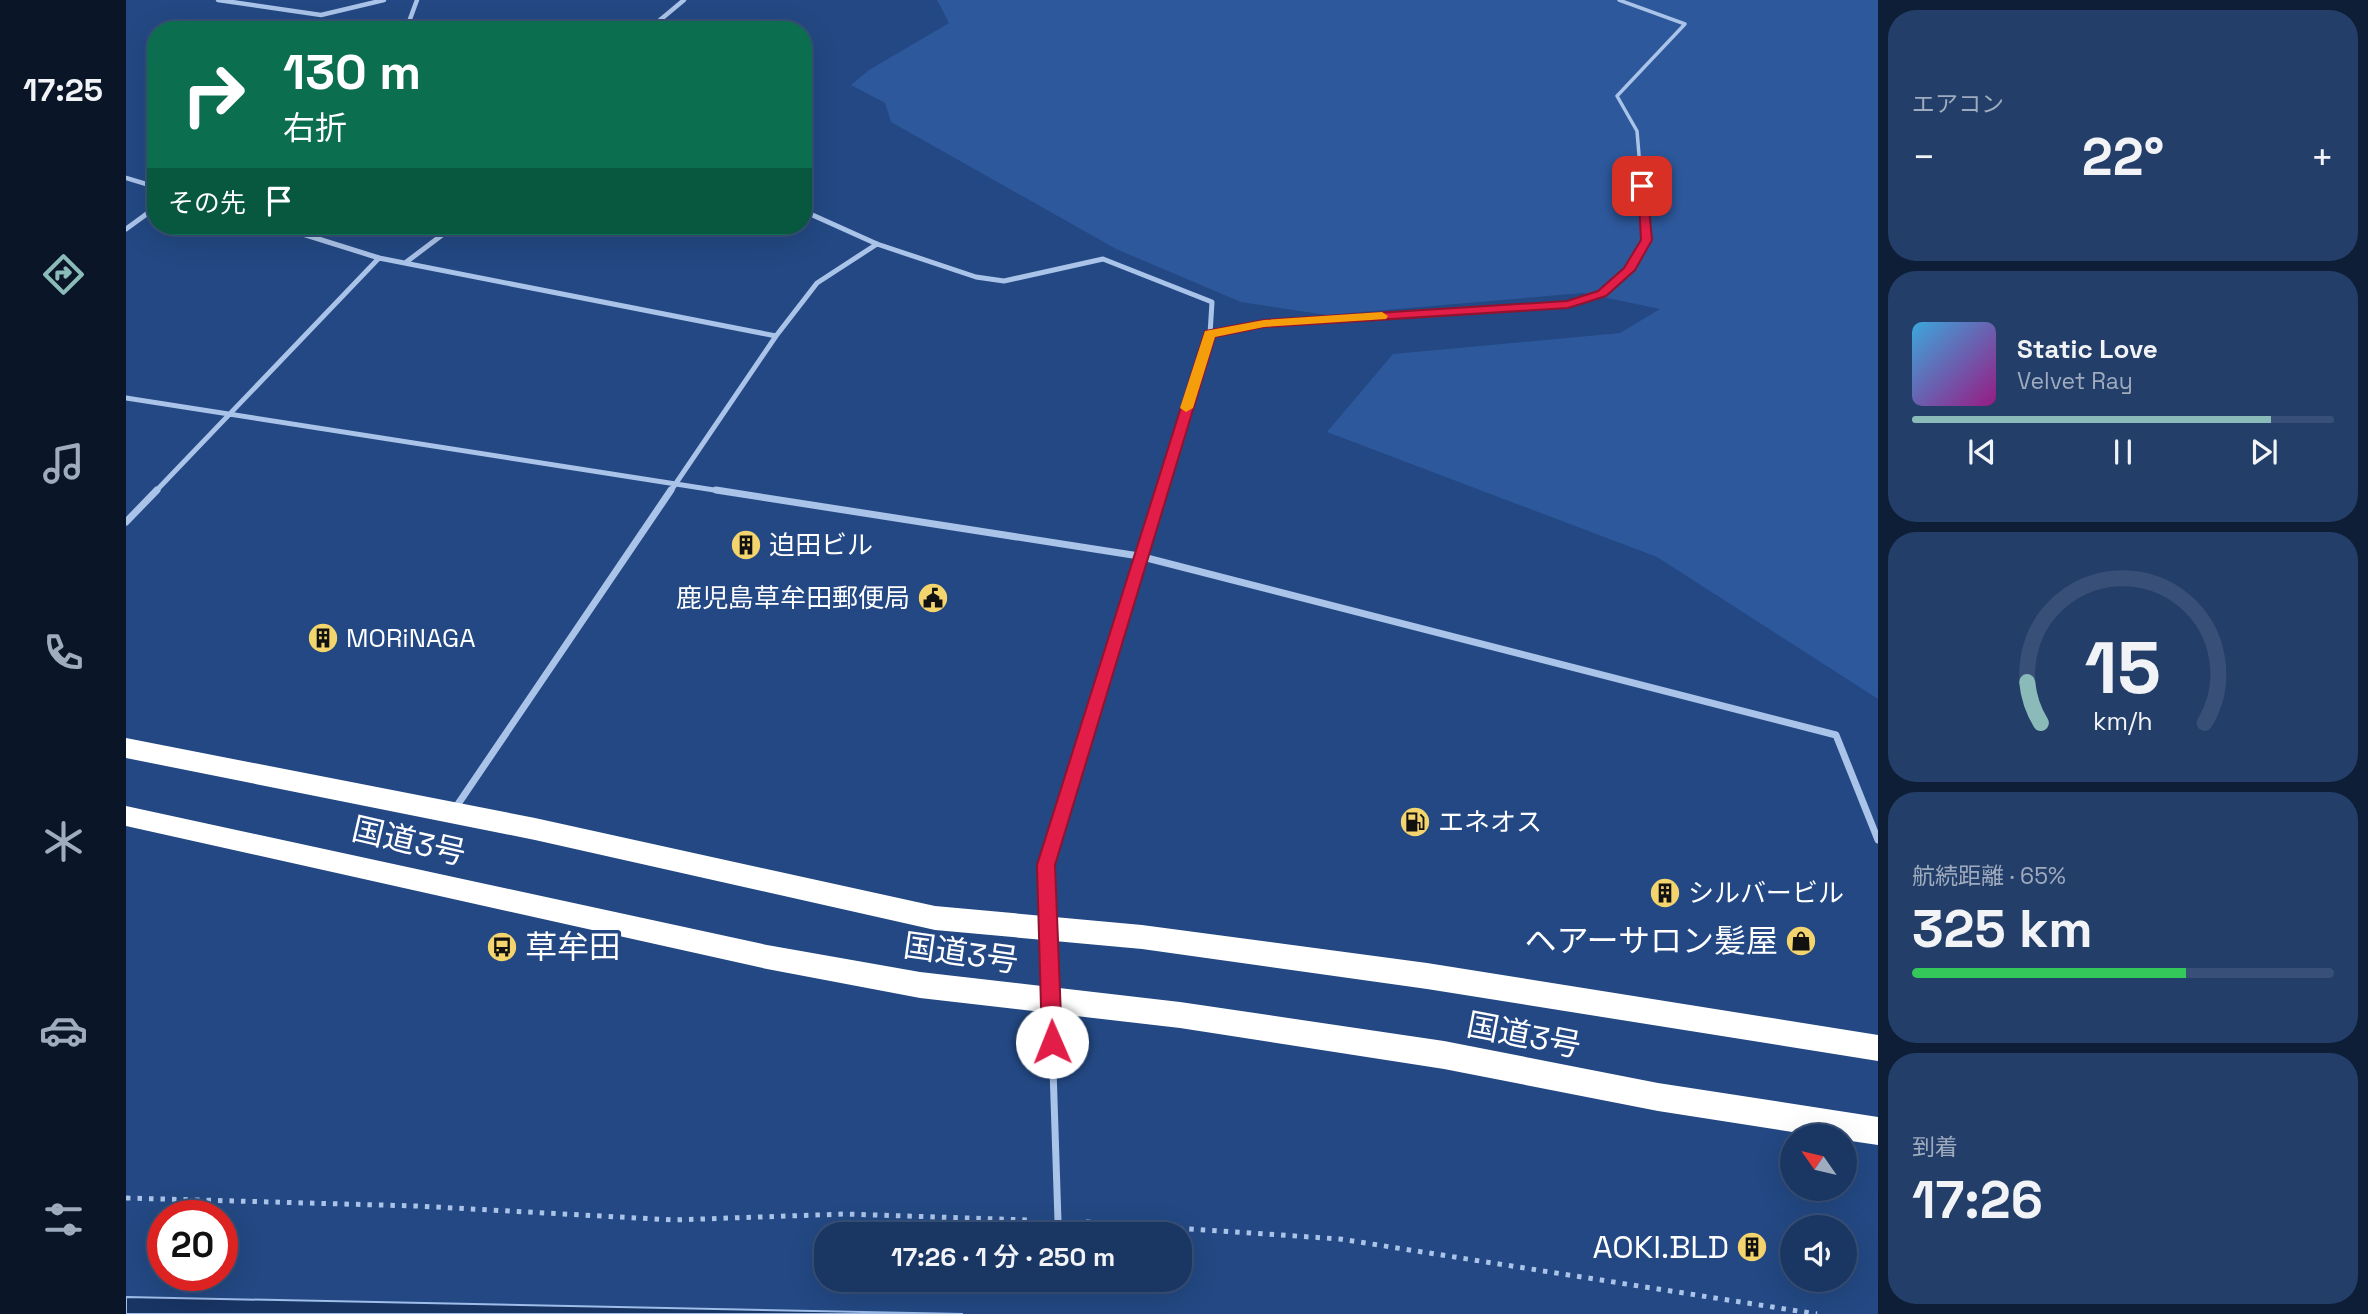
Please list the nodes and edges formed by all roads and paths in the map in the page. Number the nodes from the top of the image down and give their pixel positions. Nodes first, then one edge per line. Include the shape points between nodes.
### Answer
1 (218, 0) edge
2 (384, 0) edge
3 (417, 0) edge
4 (684, 0) edge
5 (1619, 0) edge
6 (409, 21) edge
7 (659, 21) edge
8 (126, 178) edge
9 (147, 184) edge
10 (147, 214) edge
11 (812, 215) edge
12 (126, 229) edge
13 (306, 235) edge
14 (442, 235) edge
15 (877, 244) junction
16 (379, 258) junction
17 (405, 263) junction
18 (1210, 334) junction
19 (776, 336) junction
20 (126, 398) edge
21 (229, 414) junction
22 (674, 484) junction
23 (126, 522) edge
24 (1139, 556) junction
25 (126, 748) edge
26 (452, 813) junction
27 (126, 816) edge
28 (1878, 840) edge
29 (1048, 927) junction
30 (1051, 1000) junction
31 (1878, 1048) edge
32 (1878, 1131) edge
33 (126, 1198) edge
34 (1058, 1222) joint
35 (1192, 1227) edge
36 (1817, 1314) edge

1 - 2 street via 321,15
3 - 6 street
4 - 7 street
5 - 18 lane via 1685,24 1617,96 1637,131 1646,240 1629,270 1602,293 1568,305 1264,323
8 - 9 street
10 - 12 street
11 - 15 street
13 - 16 street
14 - 17 street
15 - 18 street via 976,277 1004,281 1103,260 1212,302
15 - 19 street via 817,283
16 - 17 street
16 - 21 street
17 - 19 street
18 - 24 street
19 - 22 street
20 - 21 street
21 - 22 street
21 - 23 street
22 - 24 street
22 - 26 street
24 - 28 street via 1836,735
24 - 29 street via 1046,865
25 - 26 highway, 国道3号
26 - 29 highway, 国道3号 via 936,918
27 - 30 highway, 国道3号 via 767,957 920,985
29 - 30 street
29 - 31 highway, 国道3号 via 1427,976
30 - 32 highway, 国道3号 via 1444,1055 1658,1097
30 - 34 lane
33 - 34 path via 416,1206 673,1220 845,1214
35 - 36 path via 1340,1239

